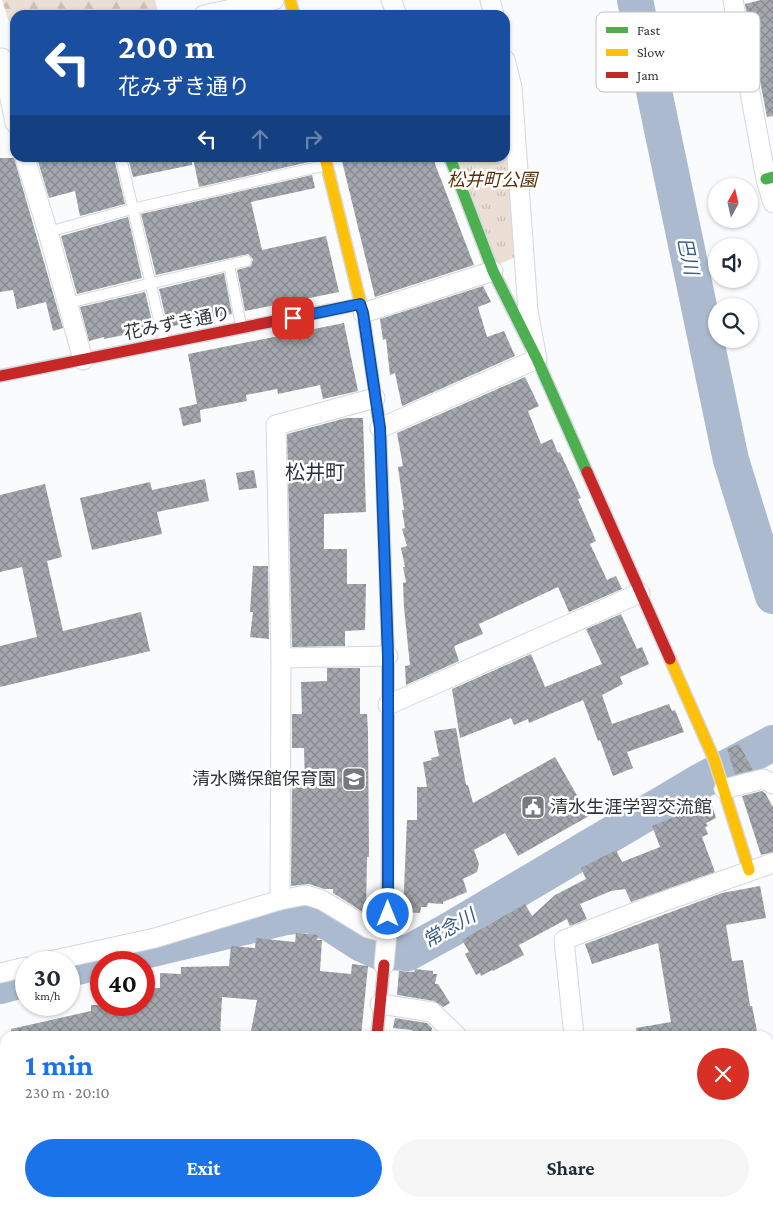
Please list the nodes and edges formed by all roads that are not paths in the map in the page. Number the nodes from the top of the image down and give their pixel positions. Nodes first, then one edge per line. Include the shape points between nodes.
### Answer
1 (274, 0) edge
2 (227, 10) edge
3 (6, 53) edge
4 (510, 79) edge
5 (10, 84) edge
6 (752, 92) edge
7 (510, 97) edge
8 (510, 113) edge
9 (26, 162) edge
10 (122, 162) edge
11 (322, 162) edge
12 (326, 162) edge
13 (452, 162) edge
14 (770, 178) edge
15 (773, 203) edge
16 (132, 209) junction
17 (48, 232) junction
18 (246, 261) dead end
19 (229, 265) junction
20 (493, 271) junction
21 (150, 284) junction
22 (68, 303) junction
23 (362, 309) junction
24 (242, 328) junction
25 (165, 343) junction
26 (537, 359) junction
27 (83, 360) junction
28 (0, 376) edge
29 (375, 398) junction
30 (380, 428) junction
31 (640, 593) junction
32 (388, 656) junction
33 (280, 658) junction
34 (388, 705) junction
35 (773, 784) edge
36 (724, 788) junction
37 (773, 863) edge
38 (749, 870) junction
39 (280, 900) junction
40 (387, 933) junction
41 (80, 954) edge
42 (384, 965) joint
43 (15, 970) edge
44 (0, 973) edge
45 (380, 1004) junction
46 (377, 1031) edge
47 (452, 1031) edge
48 (573, 1031) edge

1 - 2 street
3 - 5 street
4 - 7 street
6 - 14 street
8 - 26 street via 528,311
9 - 17 street
10 - 16 lane
11 - 16 lane
12 - 23 street
13 - 20 street
14 - 15 street
16 - 17 lane
16 - 21 lane
17 - 22 street
18 - 19 lane
19 - 21 lane
19 - 24 lane
20 - 23 street
20 - 26 street
21 - 22 lane
21 - 25 lane
22 - 27 street
23 - 24 street, 花みずき通り
23 - 29 street
24 - 25 street, 花みずき通り
25 - 27 street, 花みずき通り
26 - 30 street
26 - 31 street
27 - 28 street, 花みずき通り
29 - 30 street
29 - 33 street via 276,425
30 - 32 street
31 - 34 street
31 - 36 street
32 - 33 street
32 - 34 street
33 - 39 street
34 - 40 street
35 - 36 street via 763,779
36 - 38 street
37 - 38 street
38 - 48 street via 564,940
39 - 40 street via 306,895 322,900 368,928
39 - 41 street via 155,938
40 - 42 street
42 - 45 street
43 - 44 street
45 - 46 street
45 - 47 street via 432,1012

